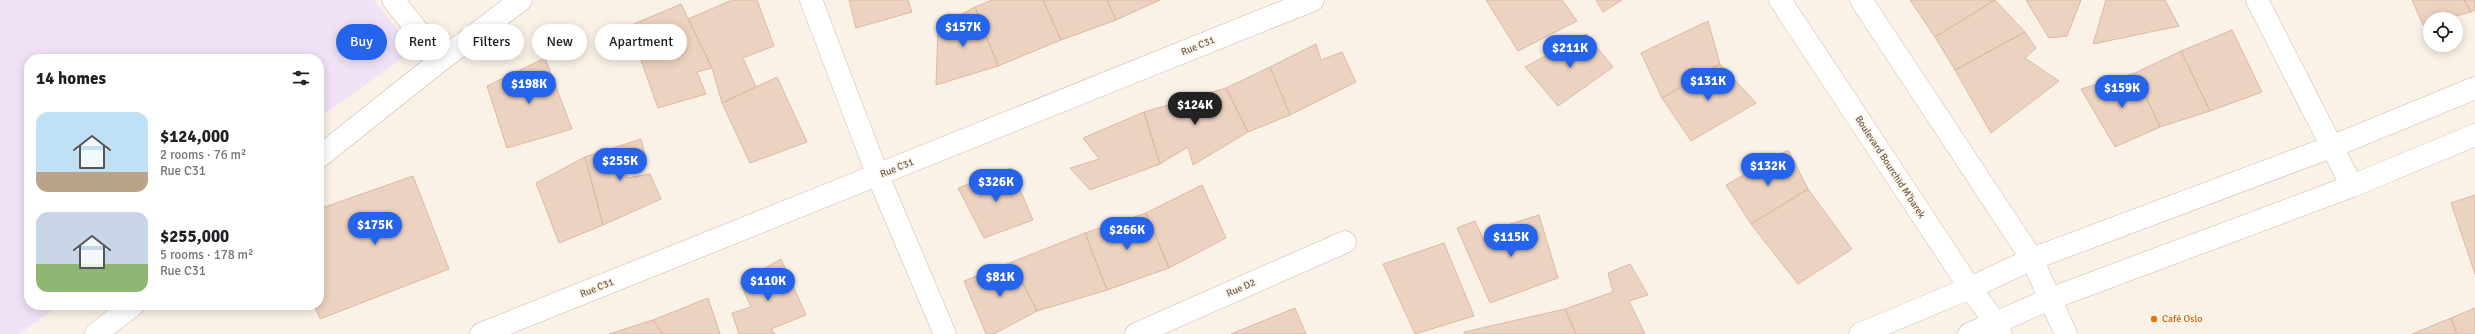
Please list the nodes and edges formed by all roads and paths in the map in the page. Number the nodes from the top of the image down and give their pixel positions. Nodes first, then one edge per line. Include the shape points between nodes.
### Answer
1 (393, 0) edge
2 (521, 0) edge
3 (811, 0) edge
4 (1313, 0) edge
5 (1780, 0) edge
6 (1861, 0) edge
7 (2256, 0) edge
8 (412, 24) edge
9 (450, 53) edge
10 (441, 60) edge
11 (2475, 88) edge
12 (2475, 135) edge
13 (2331, 147) junction
14 (324, 153) edge
15 (878, 176) junction
16 (2352, 186) junction
17 (1345, 242) dead end
18 (2032, 259) junction
19 (1970, 288) junction
20 (2050, 299) junction
21 (126, 310) edge
22 (1998, 328) edge
23 (96, 334) edge
24 (481, 334) edge
25 (945, 334) edge
26 (1136, 334) edge
27 (1860, 334) edge
28 (1969, 334) edge
29 (2066, 334) edge

1 - 8 street
2 - 9 street
3 - 15 street
4 - 15 street, Rue C31
5 - 19 street, Boulevard Bourchid M'barek
6 - 18 street
7 - 13 street
10 - 14 street
11 - 13 street
12 - 16 street
13 - 16 street
13 - 18 street
15 - 24 street, Rue C31
15 - 25 street
16 - 20 street
17 - 26 street, Rue D2
18 - 19 street
18 - 20 street
19 - 22 street, Boulevard Bourchid M'barek
19 - 27 street
20 - 22 street
20 - 29 street
21 - 23 street
22 - 28 street

